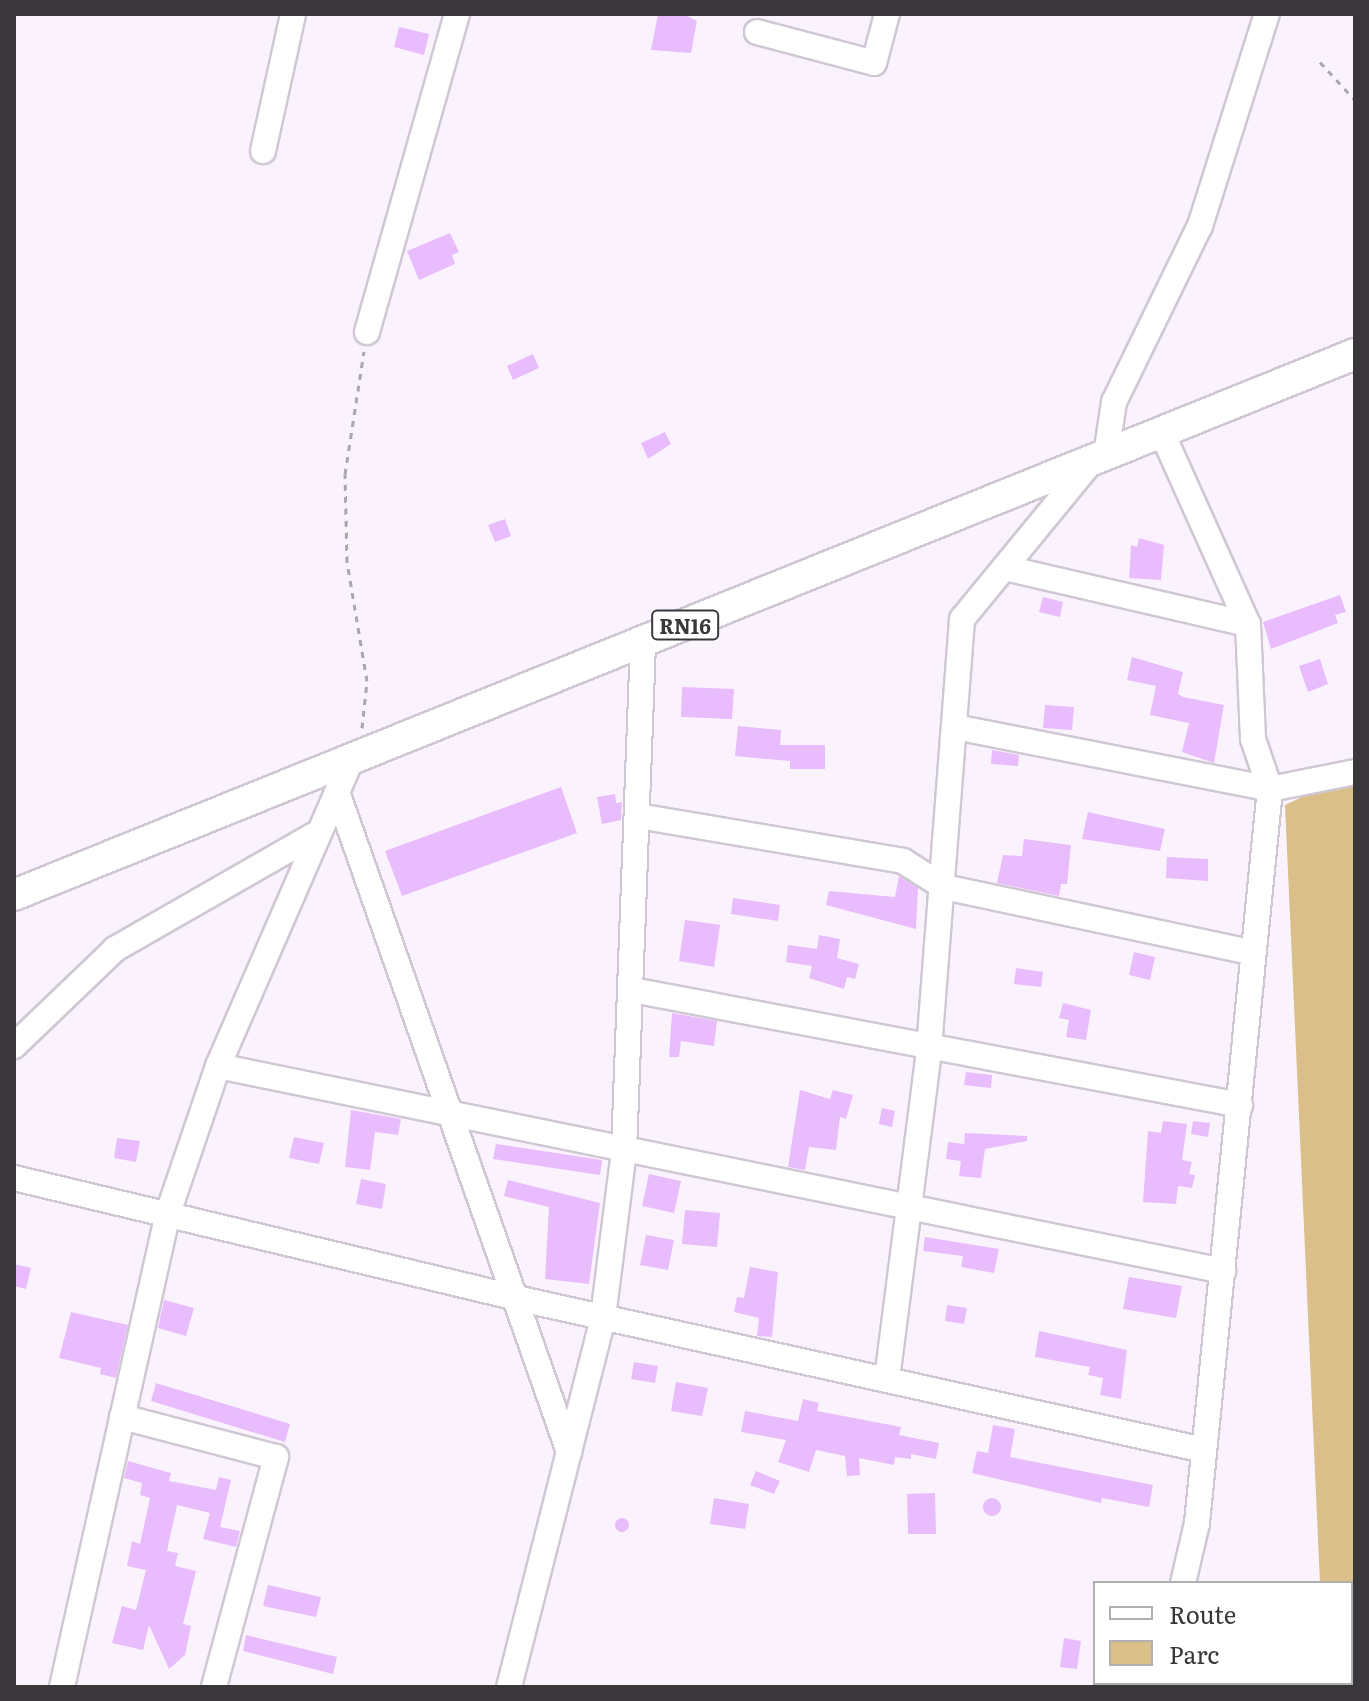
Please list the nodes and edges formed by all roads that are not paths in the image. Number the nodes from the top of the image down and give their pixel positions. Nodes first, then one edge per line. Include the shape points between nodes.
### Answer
1 (293, 14) edge
2 (457, 14) edge
3 (887, 14) edge
4 (1267, 14) edge
5 (757, 32) dead end
6 (263, 151) dead end
7 (367, 332) road end
8 (1355, 354) edge
9 (1162, 433) junction
10 (1099, 458) junction
11 (1005, 568) junction
12 (1248, 624) junction
13 (643, 642) junction
14 (955, 727) junction
15 (351, 760) junction
16 (1355, 772) edge
17 (1270, 789) junction
18 (337, 792) junction
19 (638, 816) junction
20 (314, 835) junction
21 (944, 887) junction
22 (14, 895) edge
23 (1251, 952) junction
24 (632, 990) junction
25 (14, 1046) edge
26 (929, 1049) junction
27 (218, 1066) junction
28 (1240, 1105) junction
29 (450, 1114) junction
30 (624, 1151) junction
31 (14, 1178) edge
32 (907, 1210) junction
33 (168, 1213) junction
34 (1223, 1271) junction
35 (515, 1297) junction
36 (603, 1317) junction
37 (887, 1379) junction
38 (122, 1417) junction
39 (1204, 1450) junction
40 (569, 1452) junction
41 (1183, 1581) edge
42 (62, 1687) edge
43 (214, 1687) edge
44 (509, 1687) edge

1 - 6 street
2 - 7 street
3 - 5 street via 874,63
4 - 10 street via 1200,226 1114,402
8 - 9 main road, RN16
9 - 10 main road, RN16
9 - 12 street
10 - 11 street
10 - 13 main road, RN16
11 - 12 street
11 - 14 street via 962,619
12 - 17 street via 1253,739
13 - 15 main road, RN16
13 - 19 street
14 - 17 street
14 - 21 street
15 - 18 street
15 - 22 main road, RN16
16 - 17 street
17 - 23 street
18 - 20 street
18 - 29 street
19 - 21 street via 903,861
19 - 24 street
20 - 25 street via 115,949
20 - 27 street
21 - 23 street
21 - 26 street
23 - 28 street
24 - 26 street
24 - 30 street
26 - 28 street
26 - 32 street
27 - 29 street
27 - 33 street
28 - 34 street
29 - 30 street
29 - 35 street
30 - 32 street
30 - 36 street
31 - 33 street
32 - 34 street
32 - 37 street
33 - 35 street
33 - 38 street
34 - 39 street
35 - 36 street
35 - 40 street
36 - 37 street
36 - 40 street
37 - 39 street
38 - 42 street
38 - 43 street via 276,1457
39 - 41 street via 1197,1523
40 - 44 street

